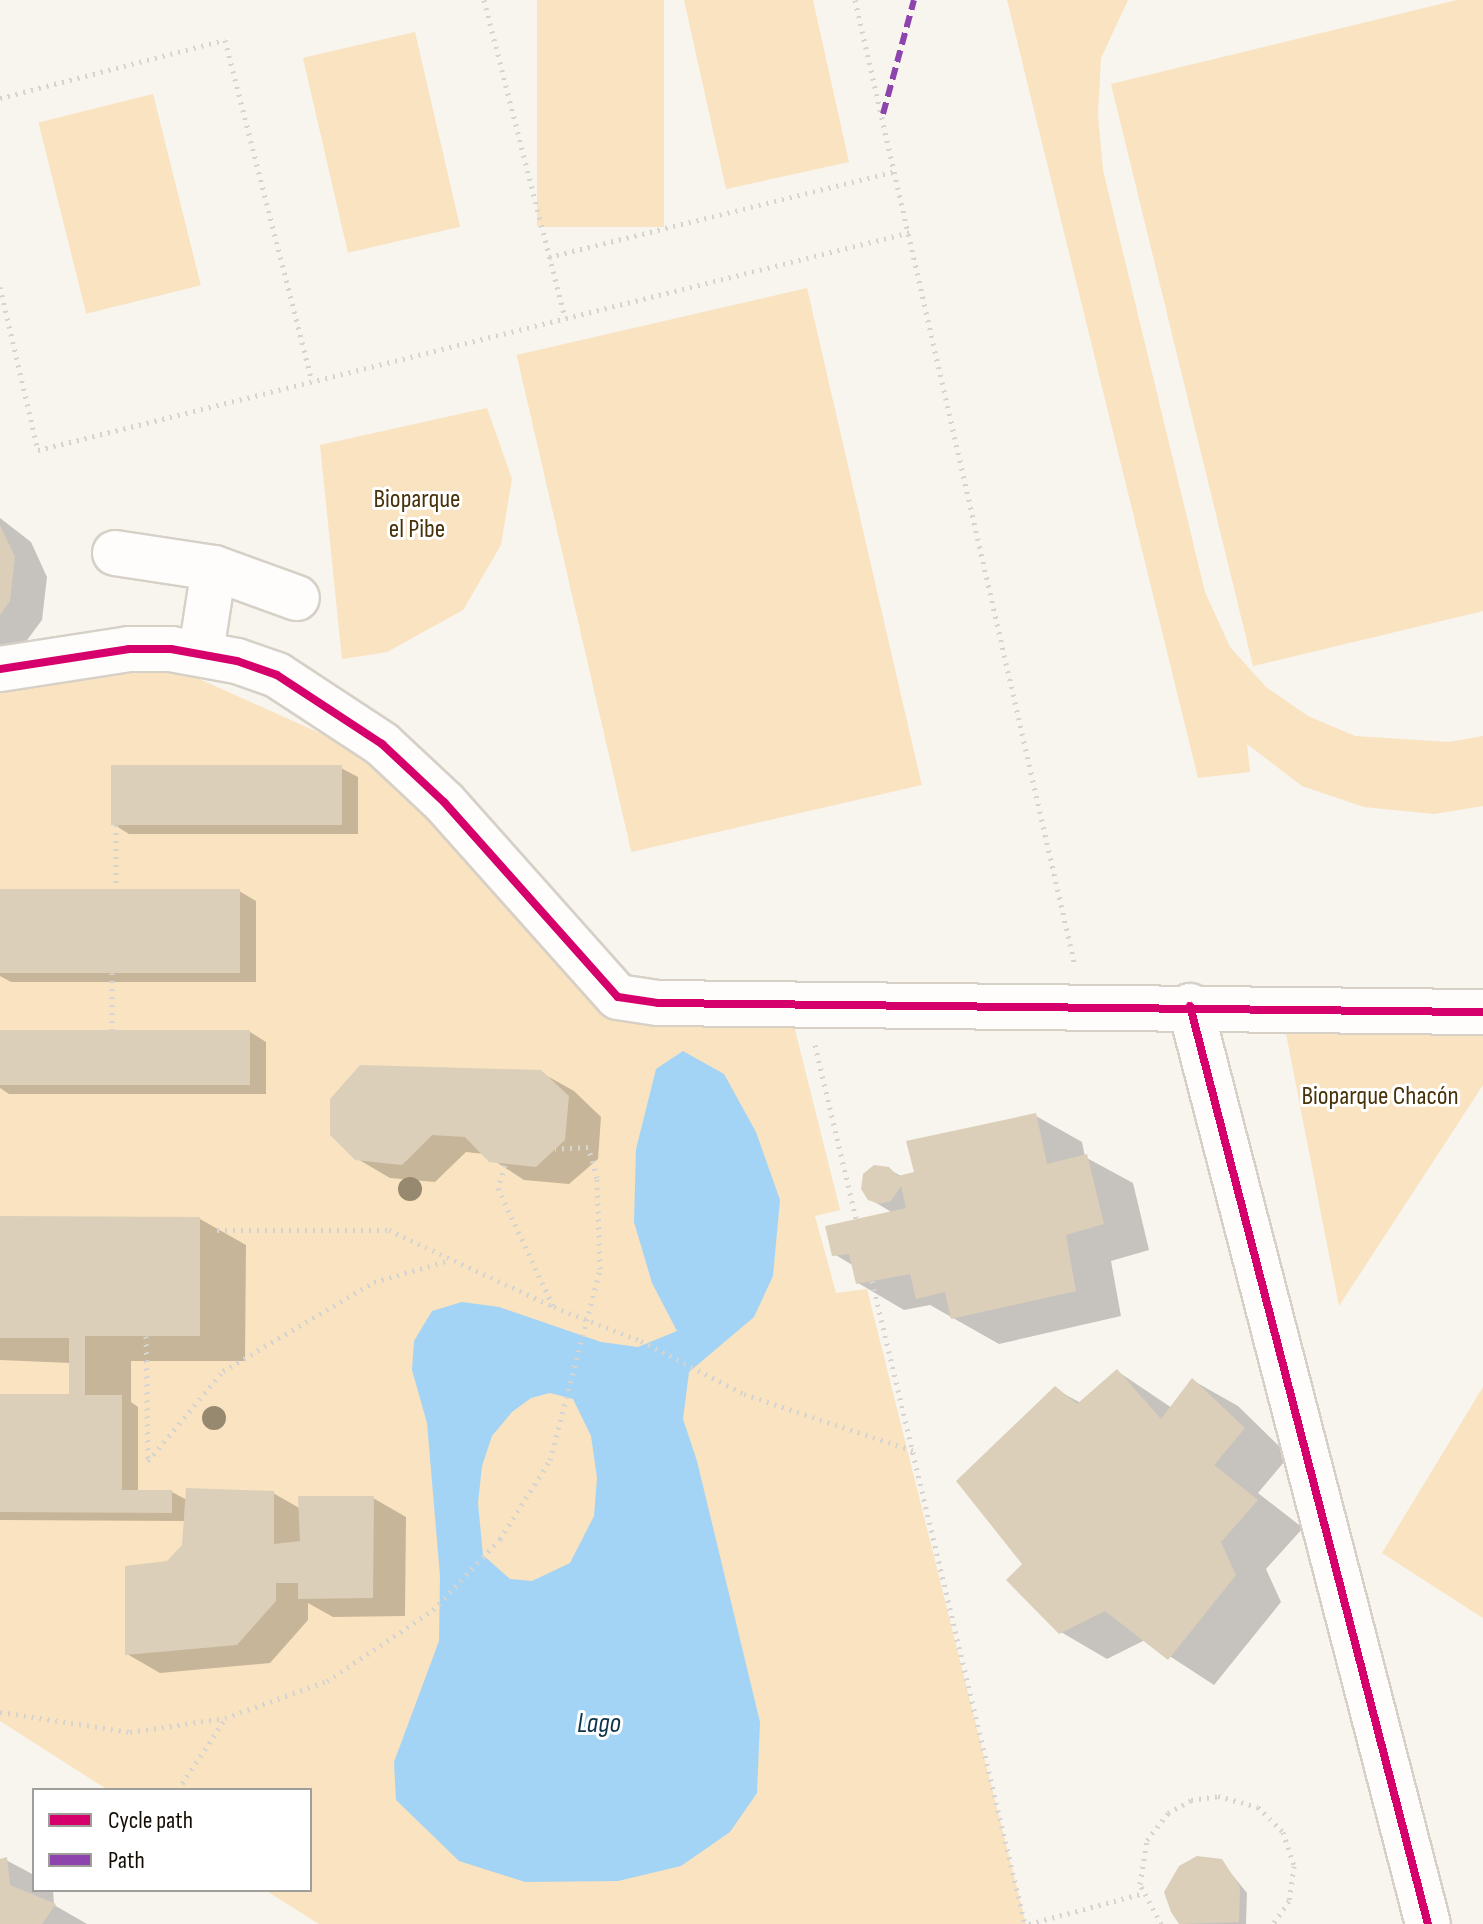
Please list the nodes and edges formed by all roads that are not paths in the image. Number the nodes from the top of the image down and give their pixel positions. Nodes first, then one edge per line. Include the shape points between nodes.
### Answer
1 (115, 553) dead end
2 (214, 568) junction
3 (297, 598) dead end
4 (201, 652) junction
5 (0, 669) edge
6 (1190, 1006) junction
7 (1483, 1012) edge
8 (1428, 1924) edge

1 - 2 street
2 - 3 street
2 - 4 street
4 - 5 street via 129,649
4 - 6 street via 277,675 382,744 444,802 618,997 658,1003
6 - 7 street
6 - 8 street

